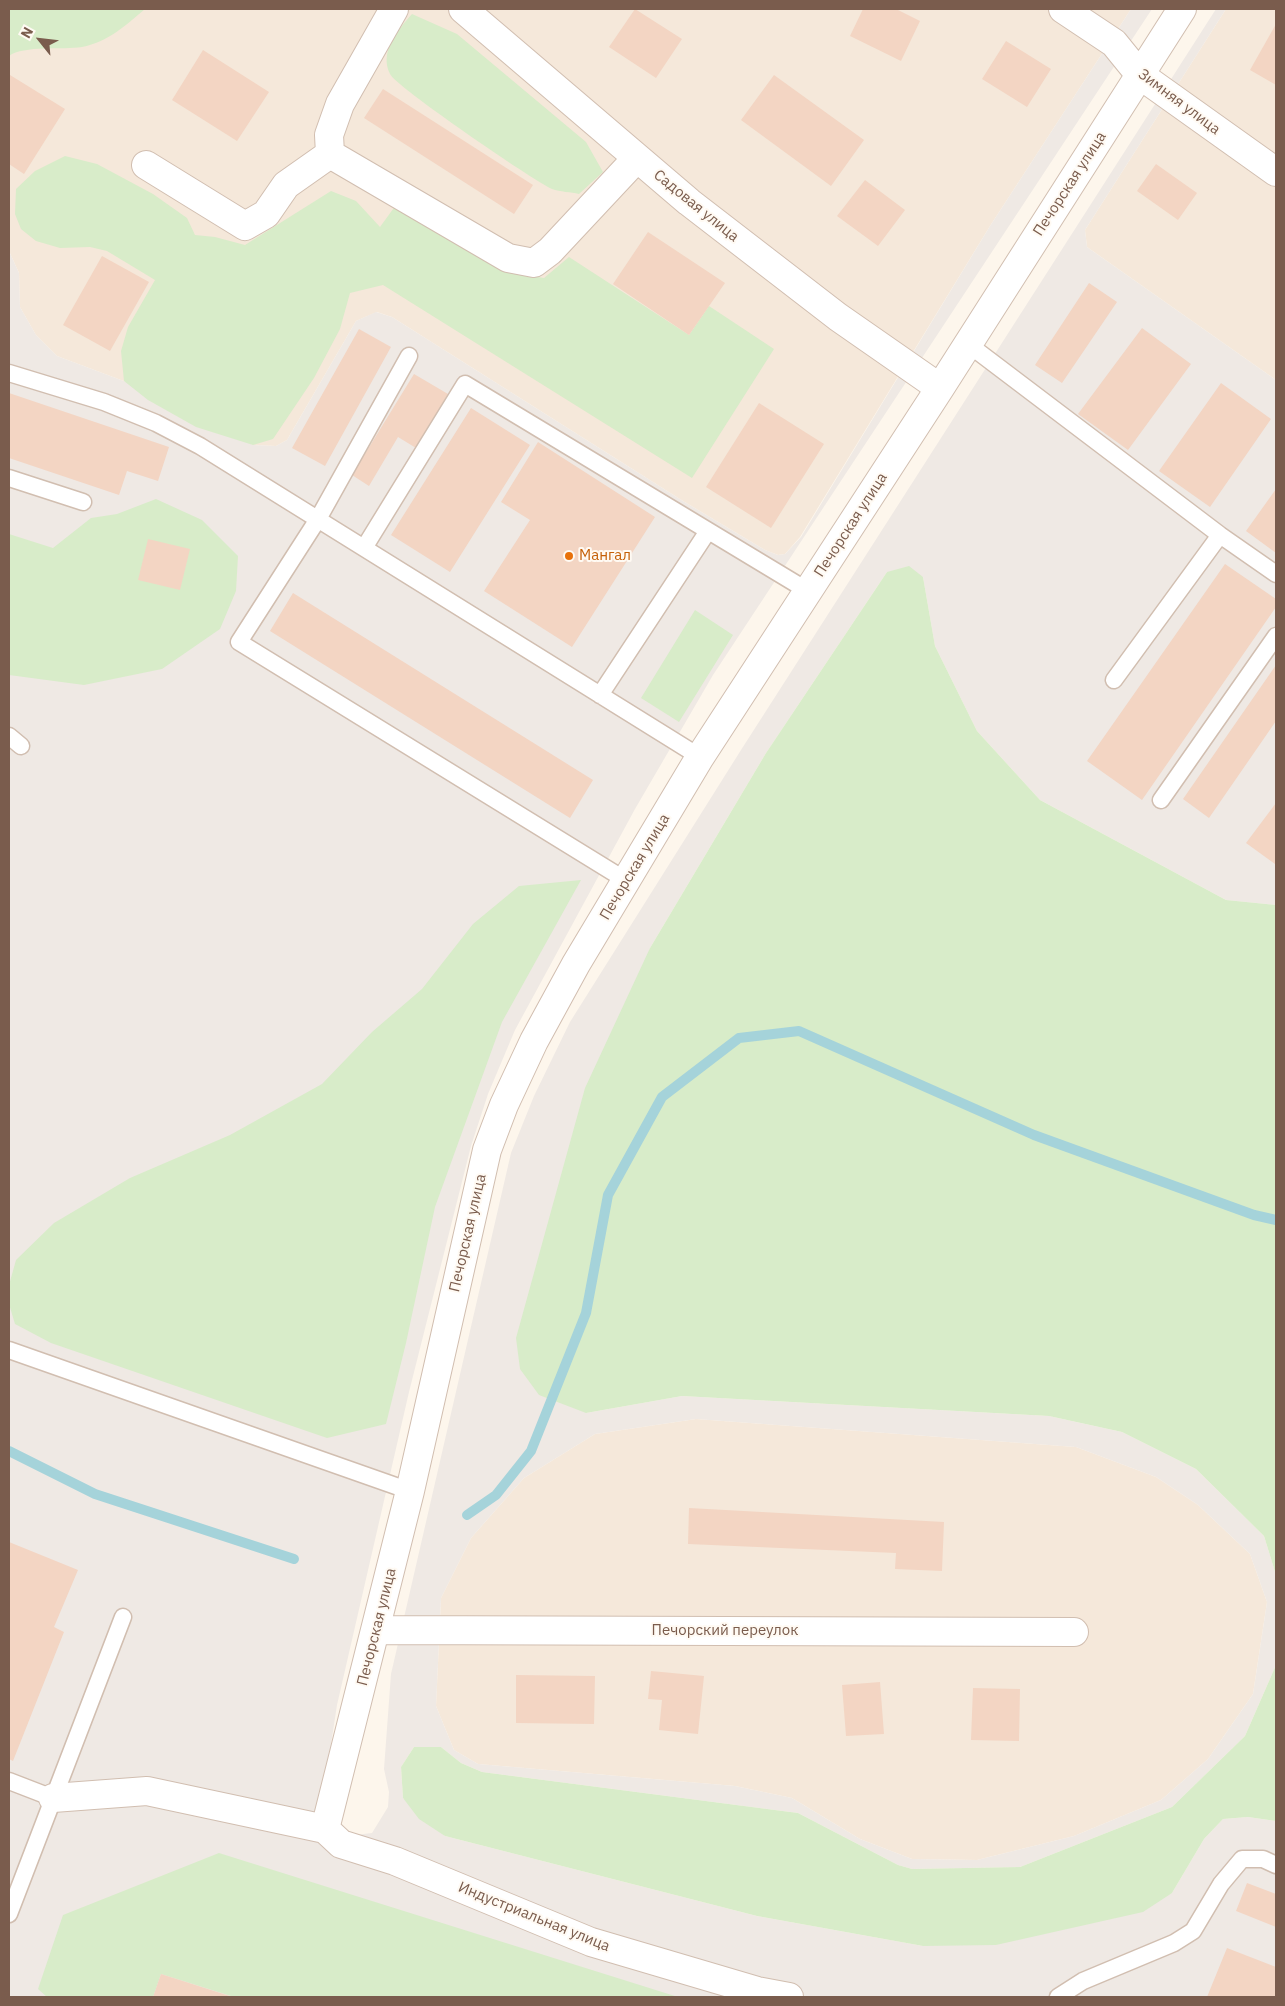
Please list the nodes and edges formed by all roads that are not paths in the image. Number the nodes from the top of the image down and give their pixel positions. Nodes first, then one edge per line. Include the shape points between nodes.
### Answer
1 (394, 9) edge
2 (463, 9) edge
3 (1063, 9) edge
4 (1182, 9) edge
5 (1140, 75) junction
6 (330, 154) junction
7 (638, 158) junction
8 (146, 165) dead end
9 (1276, 172) edge
10 (968, 344) junction
11 (409, 356) dead end
12 (9, 373) edge
13 (940, 388) junction
14 (9, 478) edge
15 (82, 502) dead end
16 (318, 519) junction
17 (708, 531) junction
18 (1220, 535) junction
19 (364, 548) junction
20 (1276, 574) edge
21 (808, 591) junction
22 (1276, 636) edge
23 (1114, 680) dead end
24 (600, 695) junction
25 (700, 757) junction
26 (1162, 800) dead end
27 (627, 881) junction
28 (9, 1350) edge
29 (410, 1491) junction
30 (123, 1617) dead end
31 (377, 1630) junction
32 (1074, 1632) dead end
33 (9, 1781) edge
34 (53, 1798) junction
35 (333, 1836) junction
36 (1276, 1865) edge
37 (9, 1914) edge
38 (789, 1997) edge
39 (1058, 1997) edge

1 - 6 street via 340,104 329,135
2 - 7 street, Садовая улица
3 - 5 street, Зимняя улица via 1114,44
4 - 5 street, Печорская улица
5 - 9 street, Зимняя улица
5 - 10 street, Печорская улица
6 - 7 street via 508,258 534,263 550,251
6 - 8 street via 286,185 266,214 245,226
7 - 13 street, Садовая улица via 838,317
10 - 13 street, Печорская улица
10 - 18 lane
11 - 16 lane
12 - 16 lane via 104,402 156,423 200,446
13 - 21 street, Печорская улица
14 - 15 lane
16 - 19 lane
16 - 27 lane via 239,642
17 - 19 lane via 465,384
17 - 21 lane
17 - 24 lane
18 - 20 lane
18 - 23 lane
19 - 24 lane
21 - 25 street, Печорская улица
22 - 26 lane
24 - 25 lane
25 - 27 street, Печорская улица
27 - 29 street, Печорская улица via 534,1041 487,1150
28 - 29 lane
29 - 31 street, Печорская улица
30 - 34 lane
31 - 32 street, Печорский переулок
31 - 35 street, Печорская улица
33 - 34 lane
34 - 35 street via 147,1791
34 - 37 lane
35 - 38 street, Индустриальная улица via 591,1942 757,1991
36 - 39 lane via 1263,1859 1242,1859 1193,1931 1174,1943 1083,1981

